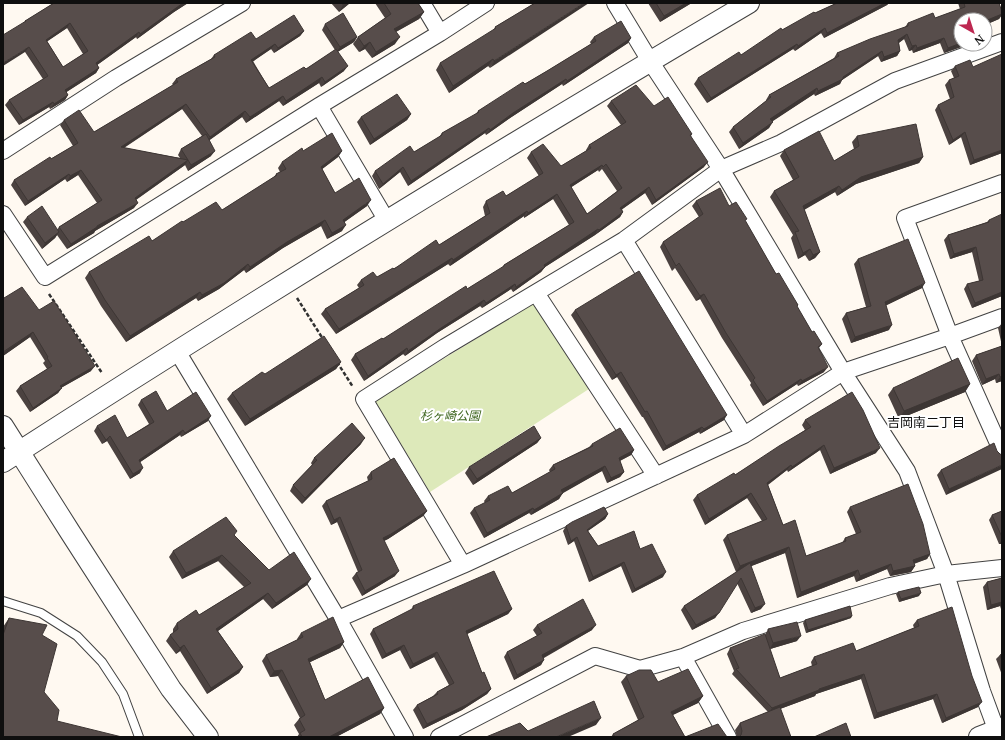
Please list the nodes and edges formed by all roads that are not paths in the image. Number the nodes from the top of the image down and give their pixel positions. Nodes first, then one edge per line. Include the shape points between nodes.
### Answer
1 (242, 3) edge
2 (422, 3) edge
3 (486, 3) edge
4 (615, 3) edge
5 (749, 3) edge
6 (440, 33) junction
7 (1002, 42) edge
8 (650, 62) junction
9 (319, 106) junction
10 (3, 151) edge
11 (721, 170) junction
12 (1002, 183) edge
13 (3, 214) edge
14 (387, 221) junction
15 (624, 240) junction
16 (536, 293) junction
17 (1002, 317) edge
18 (950, 336) junction
19 (177, 351) junction
20 (843, 372) junction
21 (3, 426) edge
22 (744, 435) junction
23 (1002, 452) edge
24 (11, 457) edge
25 (656, 476) junction
26 (463, 565) junction
27 (1002, 568) edge
28 (946, 574) junction
29 (3, 601) edge
30 (338, 619) junction
31 (683, 657) junction
32 (994, 733) edge
33 (139, 737) edge
34 (208, 737) edge
35 (405, 737) edge
36 (439, 737) edge
37 (728, 737) edge

1 - 10 street via 116,78
2 - 6 street
3 - 6 street
4 - 8 street
5 - 8 street
6 - 9 street
7 - 11 street via 895,81 781,143
8 - 11 street
8 - 14 street
9 - 13 street via 45,276
9 - 14 street
11 - 15 street
11 - 20 street
12 - 18 street via 905,218
14 - 19 street
15 - 16 street
15 - 22 street
16 - 25 street
16 - 26 street via 364,399
17 - 18 street
18 - 20 street
18 - 23 street
19 - 24 street
19 - 30 street
20 - 22 street
20 - 28 street via 907,471
21 - 24 street
22 - 25 street
24 - 34 street via 171,688
25 - 26 street
26 - 30 street
27 - 28 street
28 - 31 street via 890,586 743,631
28 - 32 street
29 - 33 lane via 41,613 77,636 102,662 122,694
30 - 35 street
31 - 36 street via 640,669 595,656
31 - 37 street

